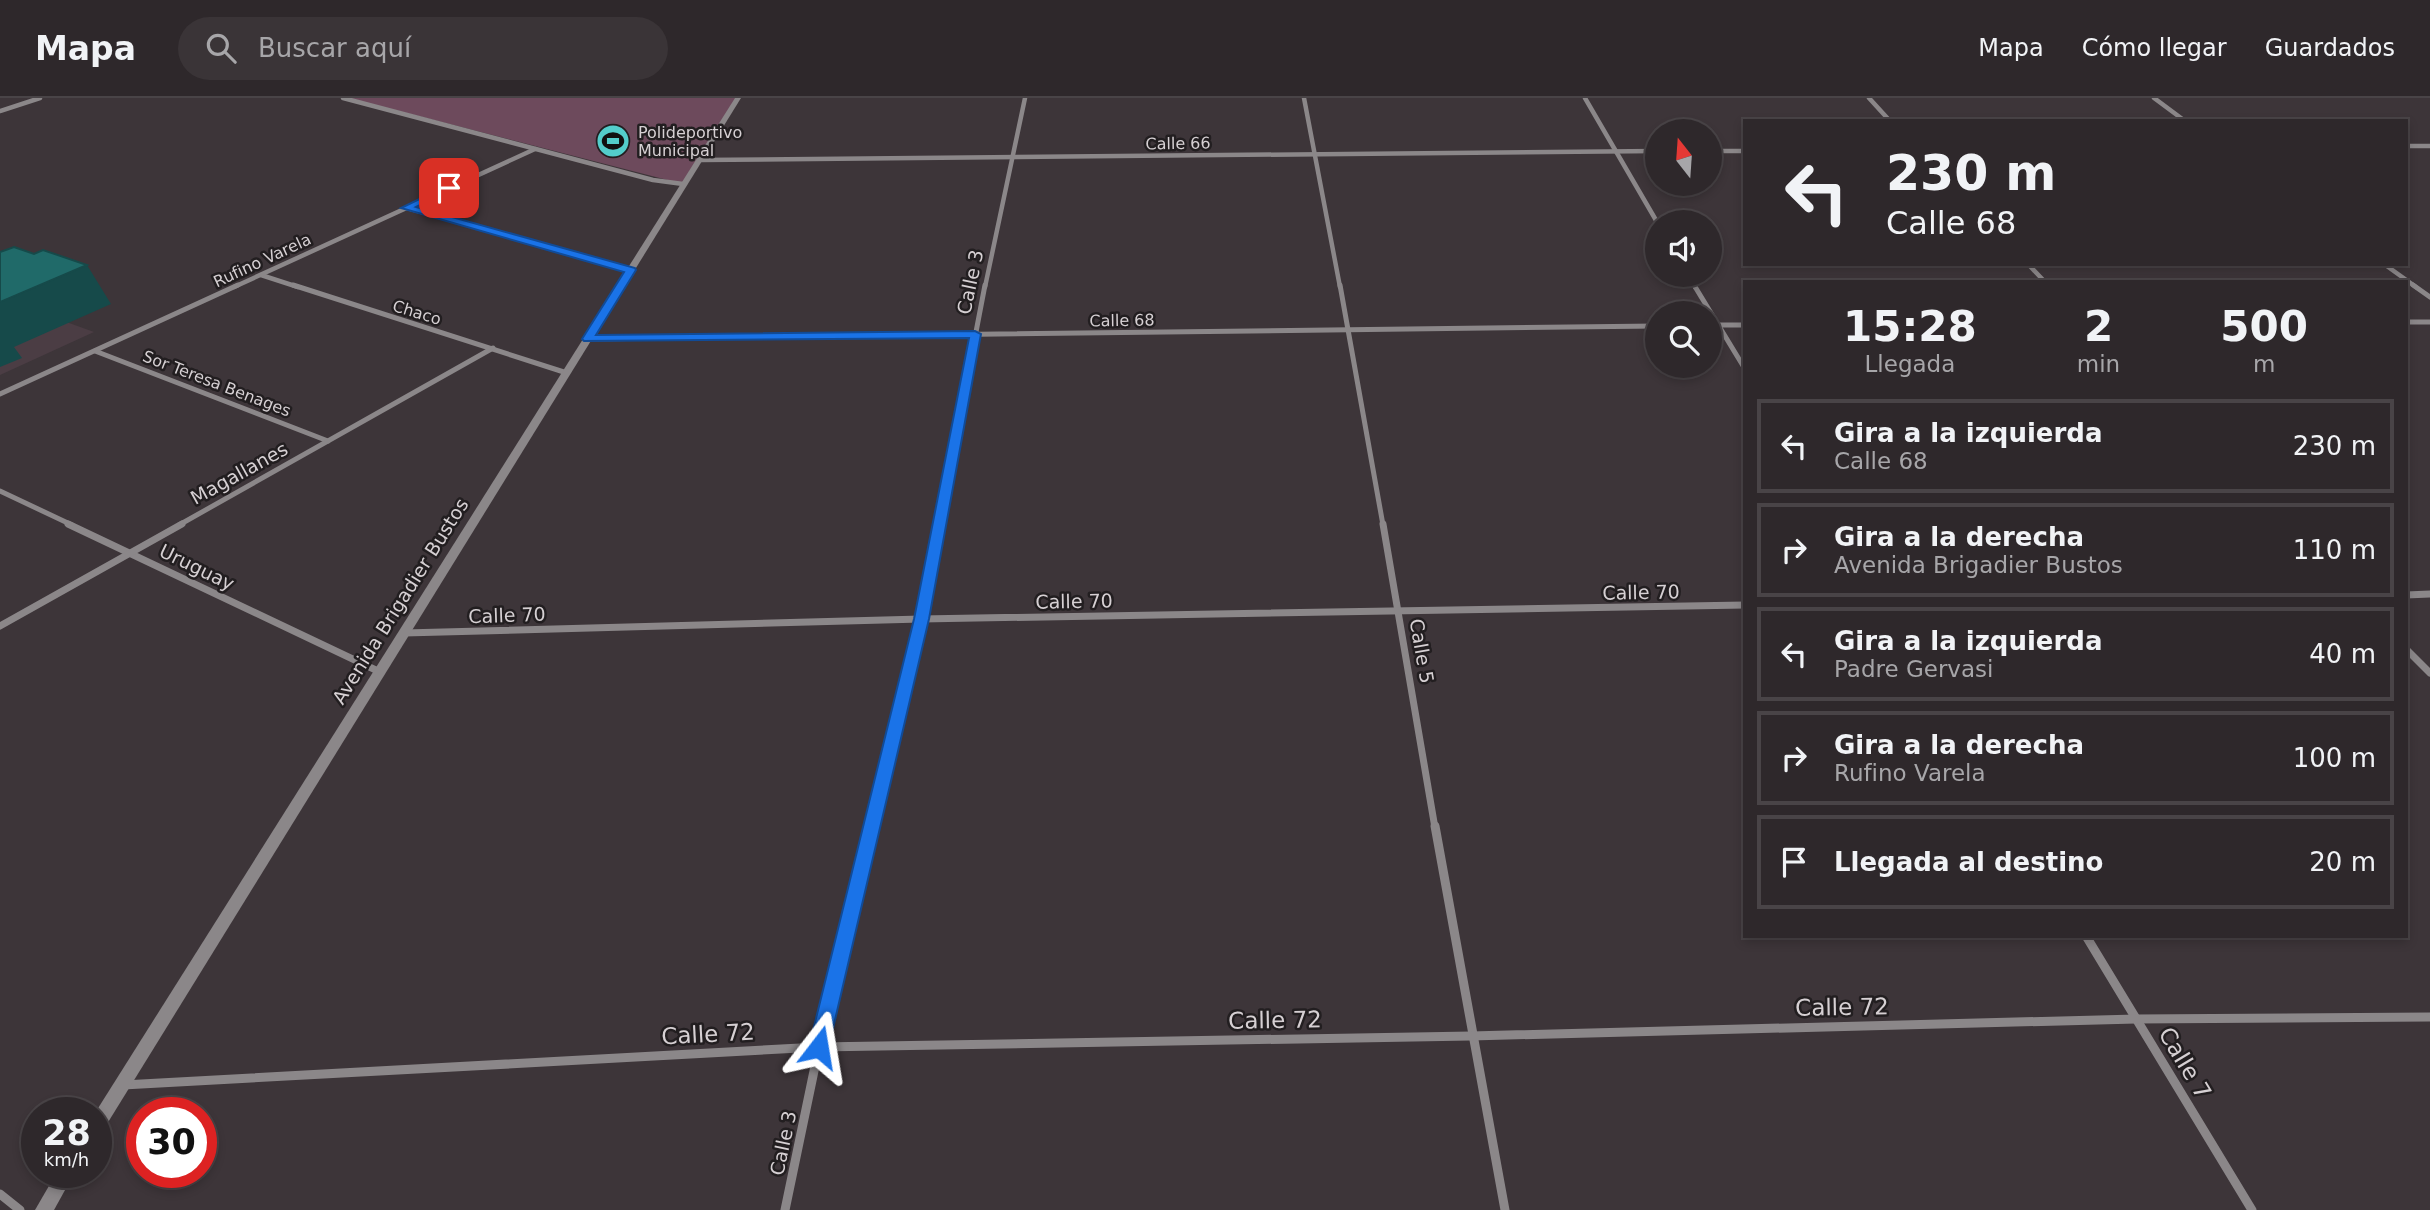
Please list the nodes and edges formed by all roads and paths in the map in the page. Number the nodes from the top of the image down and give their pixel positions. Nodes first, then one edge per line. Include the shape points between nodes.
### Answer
1 (40, 98) edge
2 (343, 98) edge
3 (738, 98) edge
4 (1025, 98) edge
5 (1304, 98) edge
6 (1585, 98) edge
7 (1869, 98) edge
8 (2154, 98) edge
9 (0, 111) edge
10 (1888, 119) edge
11 (2182, 119) edge
12 (2408, 146) edge
13 (2430, 146) edge
14 (535, 149) junction
15 (1615, 151) junction
16 (1645, 151) edge
17 (1722, 151) edge
18 (1743, 151) edge
19 (1315, 154) junction
20 (1013, 157) junction
21 (700, 160) junction
22 (684, 184) junction
23 (406, 208) junction
24 (1650, 210) edge
25 (2030, 266) edge
26 (2387, 266) edge
27 (631, 270) junction
28 (260, 275) junction
29 (2043, 280) edge
30 (2406, 280) edge
31 (2408, 281) edge
32 (2430, 297) edge
33 (2408, 322) edge
34 (2430, 322) edge
35 (1722, 325) edge
36 (1743, 325) edge
37 (1645, 326) edge
38 (1347, 329) junction
39 (1722, 332) edge
40 (975, 334) junction
41 (588, 339) junction
42 (493, 348) junction
43 (95, 351) junction
44 (1743, 366) edge
45 (567, 373) junction
46 (0, 394) edge
47 (328, 441) junction
48 (0, 491) edge
49 (131, 552) junction
50 (2430, 594) edge
51 (2408, 595) edge
52 (1743, 606) edge
53 (1399, 612) junction
54 (922, 619) junction
55 (0, 626) edge
56 (404, 634) junction
57 (2408, 651) edge
58 (380, 672) junction
59 (2430, 673) edge
60 (2087, 938) edge
61 (2430, 1017) edge
62 (2136, 1019) junction
63 (1471, 1036) junction
64 (819, 1047) junction
65 (122, 1085) junction
66 (112, 1101) edge
67 (58, 1188) edge
68 (0, 1194) edge
69 (20, 1210) edge
70 (44, 1210) edge
71 (785, 1210) edge
72 (1505, 1210) edge
73 (2252, 1210) edge

1 - 9 street
2 - 14 street
3 - 21 street, Avenida Brigadier Bustos
4 - 20 street, Calle 3
5 - 19 street, Calle 5
6 - 15 street
7 - 10 street
8 - 11 street
12 - 13 street
14 - 22 street
14 - 23 street, Rufino Varela
15 - 16 street, Calle 66
15 - 19 street, Calle 66
15 - 24 street
17 - 18 street
19 - 20 street, Calle 66
19 - 38 street, Calle 5
20 - 21 street, Calle 66
20 - 40 street, Calle 3
21 - 22 street, Avenida Brigadier Bustos
22 - 27 street, Avenida Brigadier Bustos
23 - 27 street
23 - 28 street, Rufino Varela
25 - 29 street
26 - 30 street
27 - 41 street, Avenida Brigadier Bustos
28 - 42 street, Chaco
28 - 43 street, Rufino Varela
31 - 32 street
33 - 34 street
35 - 36 street
37 - 38 street, Calle 68
38 - 40 street, Calle 68
38 - 53 street, Calle 5
39 - 44 street
40 - 41 street, Calle 68
40 - 54 street, Calle 3
41 - 45 street, Avenida Brigadier Bustos
42 - 45 street, Chaco
42 - 47 street, Magallanes
43 - 46 street, Rufino Varela
43 - 47 street, Sor Teresa Benages
45 - 56 street, Avenida Brigadier Bustos
47 - 49 street, Magallanes
48 - 49 street, Uruguay
49 - 55 street, Magallanes
49 - 58 street, Uruguay
50 - 51 street
52 - 53 street, Calle 70
53 - 54 street, Calle 70
53 - 63 street, Calle 5
54 - 56 street, Calle 70
54 - 64 street, Calle 3
56 - 58 street, Avenida Brigadier Bustos
57 - 59 street
58 - 65 street, Avenida Brigadier Bustos
60 - 62 street, Calle 7
61 - 62 street, Calle 72
62 - 63 street, Calle 72
62 - 73 street, Calle 7
63 - 64 street, Calle 72
63 - 72 street, Calle 5
64 - 65 street, Calle 72
64 - 71 street, Calle 3
65 - 66 street, Avenida Brigadier Bustos
67 - 70 street
68 - 69 street

